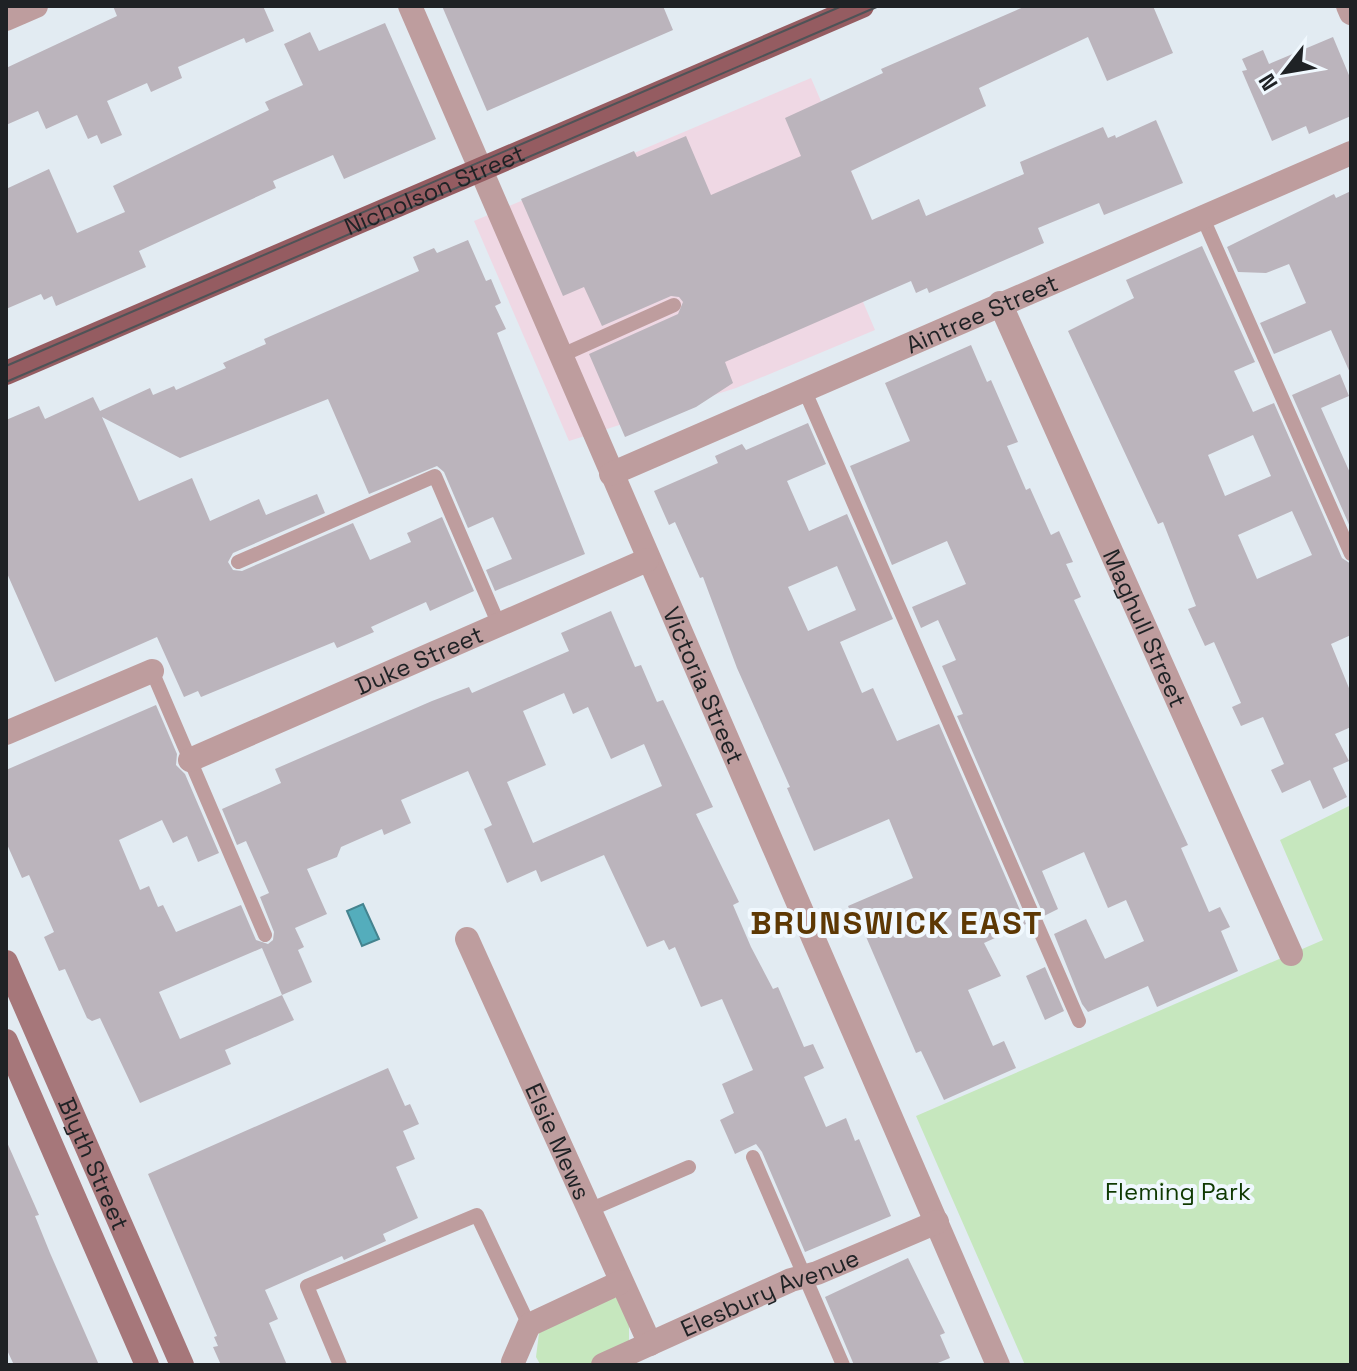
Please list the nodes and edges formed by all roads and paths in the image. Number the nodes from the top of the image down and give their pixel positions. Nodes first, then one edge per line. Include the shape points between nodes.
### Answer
1 (36, 6) edge
2 (410, 6) edge
3 (862, 6) edge
4 (1348, 6) edge
5 (1351, 13) edge
6 (6, 19) edge
7 (1351, 153) edge
8 (480, 170) junction
9 (1202, 216) junction
10 (1000, 303) junction
11 (674, 305) dead end
12 (560, 356) junction
13 (6, 373) edge
14 (804, 389) junction
15 (611, 474) junction
16 (1351, 554) edge
17 (647, 560) junction
18 (238, 562) dead end
19 (499, 625) junction
20 (152, 671) joint
21 (6, 733) edge
22 (190, 760) junction
23 (265, 935) dead end
24 (467, 939) dead end
25 (1291, 954) dead end
26 (6, 962) edge
27 (1079, 1021) dead end
28 (6, 1041) edge
29 (753, 1157) dead end
30 (689, 1167) dead end
31 (587, 1211) junction
32 (937, 1222) junction
33 (806, 1276) junction
34 (621, 1282) junction
35 (529, 1325) junction
36 (650, 1344) junction
37 (513, 1364) edge
38 (147, 1365) edge
39 (182, 1365) edge
40 (340, 1365) edge
41 (603, 1365) edge
42 (843, 1365) edge
43 (998, 1365) edge

1 - 6 street
2 - 8 street, Victoria Street
3 - 8 main road, Nicholson Street
4 - 5 street
7 - 9 street, Aintree Street
8 - 12 street, Victoria Street
8 - 13 main road, Nicholson Street
9 - 10 street, Aintree Street
9 - 16 lane
10 - 14 street, Aintree Street
10 - 25 street, Maghull Street
11 - 12 lane
12 - 15 street, Victoria Street
14 - 15 street, Aintree Street
14 - 27 lane
15 - 17 street, Victoria Street
17 - 19 street, Duke Street
17 - 32 street, Victoria Street
18 - 19 lane via 435,476
19 - 22 street, Duke Street
20 - 21 street
20 - 22 lane
22 - 23 lane
24 - 31 street, Elsie Mews
26 - 39 street, Blyth Street
28 - 38 street, Blyth Street
29 - 33 lane
30 - 31 lane
31 - 34 street, Elsie Mews
32 - 33 street, Elesbury Avenue
32 - 43 street, Victoria Street
33 - 36 street, Elesbury Avenue
33 - 42 lane
34 - 35 street
34 - 36 street, Elsie Mews
35 - 37 street
35 - 40 lane via 477,1215 307,1286
36 - 41 street, Elesbury Avenue

